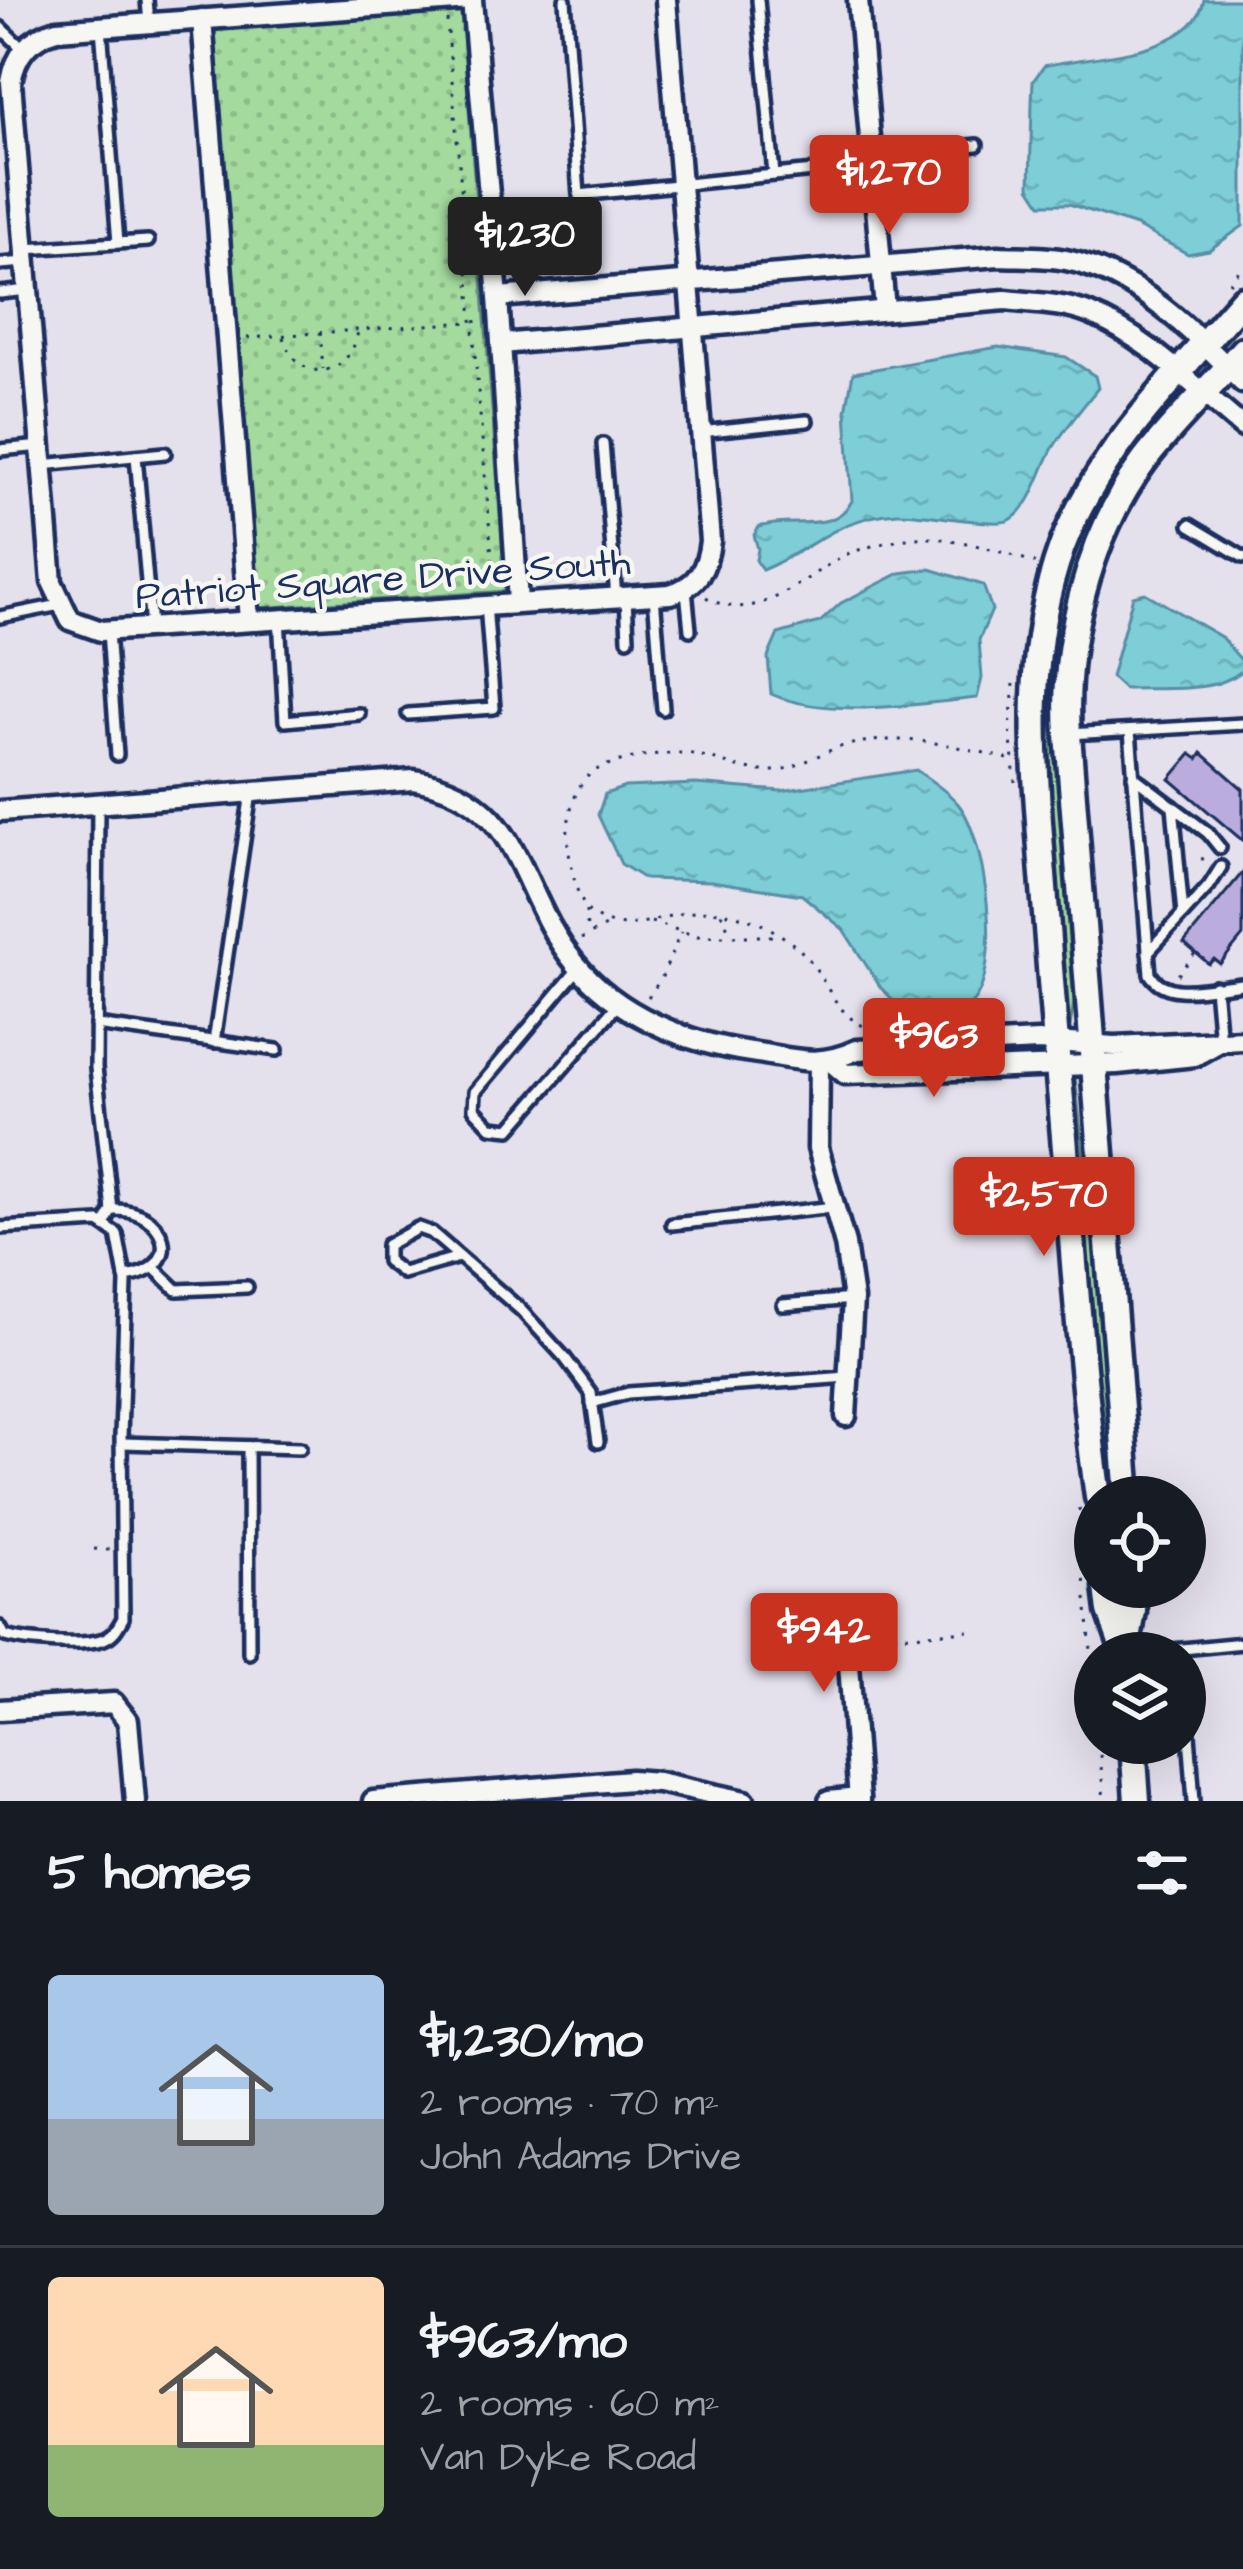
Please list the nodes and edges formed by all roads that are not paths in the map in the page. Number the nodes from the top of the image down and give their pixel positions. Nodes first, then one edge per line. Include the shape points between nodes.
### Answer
1 (147, 0) edge
2 (471, 0) edge
3 (565, 0) edge
4 (666, 0) edge
5 (758, 0) edge
6 (859, 0) edge
7 (407, 2) edge
8 (288, 4) edge
9 (202, 19) junction
10 (149, 23) junction
11 (0, 27) edge
12 (101, 27) junction
13 (23, 49) junction
14 (6, 94) edge
15 (976, 145) dead end
16 (873, 161) junction
17 (774, 175) junction
18 (680, 184) junction
19 (148, 241) dead end
20 (118, 243) junction
21 (26, 256) junction
22 (0, 264) edge
23 (882, 264) junction
24 (687, 282) junction
25 (28, 290) junction
26 (0, 292) edge
27 (498, 297) junction
28 (1243, 298) edge
29 (885, 310) junction
30 (691, 326) junction
31 (501, 344) junction
32 (1204, 344) junction
33 (1238, 367) edge
34 (1178, 375) junction
35 (1201, 394) junction
36 (807, 421) dead end
37 (1243, 428) edge
38 (700, 432) junction
39 (603, 444) dead end
40 (0, 450) edge
41 (166, 453) dead end
42 (42, 456) junction
43 (136, 456) junction
44 (1190, 525) dead end
45 (1243, 557) edge
46 (696, 588) junction
47 (654, 595) junction
48 (621, 597) junction
49 (518, 602) junction
50 (486, 604) junction
51 (65, 613) junction
52 (0, 617) edge
53 (279, 618) junction
54 (249, 620) junction
55 (151, 627) junction
56 (690, 630) dead end
57 (108, 631) junction
58 (628, 639) dead end
59 (663, 709) dead end
60 (359, 714) dead end
61 (409, 714) dead end
62 (1243, 724) edge
63 (1130, 731) junction
64 (1068, 734) junction
65 (117, 755) dead end
66 (1133, 776) junction
67 (251, 794) junction
68 (98, 806) junction
69 (1172, 806) junction
70 (0, 811) edge
71 (1220, 848) dead end
72 (1221, 867) dead end
73 (1183, 914) junction
74 (1148, 952) junction
75 (579, 968) junction
76 (1243, 984) edge
77 (1215, 986) junction
78 (620, 1003) junction
79 (96, 1025) junction
80 (1243, 1040) edge
81 (214, 1042) junction
82 (1220, 1042) junction
83 (277, 1051) dead end
84 (1056, 1053) junction
85 (1091, 1054) junction
86 (825, 1062) junction
87 (835, 1207) junction
88 (112, 1210) junction
89 (672, 1224) dead end
90 (104, 1226) junction
91 (0, 1228) edge
92 (459, 1257) junction
93 (154, 1268) junction
94 (125, 1276) junction
95 (247, 1287) dead end
96 (853, 1299) junction
97 (783, 1305) dead end
98 (848, 1377) junction
99 (592, 1403) junction
100 (846, 1416) dead end
101 (598, 1442) dead end
102 (122, 1443) junction
103 (248, 1448) junction
104 (300, 1448) dead end
105 (1096, 1476) edge
106 (1126, 1476) edge
107 (0, 1627) edge
108 (869, 1643) road end
109 (1243, 1643) edge
110 (1206, 1648) edge
111 (249, 1653) dead end
112 (0, 1710) edge
113 (1134, 1764) edge
114 (1191, 1764) edge
115 (631, 1780) junction
116 (859, 1800) edge
117 (135, 1801) edge
118 (374, 1801) edge
119 (632, 1801) edge
120 (745, 1801) edge
121 (829, 1801) edge
122 (1137, 1801) edge
123 (1194, 1801) edge

1 - 10 lane
2 - 7 street
2 - 27 street
3 - 18 lane via 579,195
4 - 18 street
5 - 17 lane
6 - 16 street
7 - 8 street
8 - 9 street
9 - 10 street
9 - 54 street
10 - 12 street
11 - 13 lane
12 - 13 street via 39,35
12 - 20 lane
13 - 14 street
14 - 21 street
15 - 16 lane
16 - 17 lane
16 - 23 street
17 - 18 lane
18 - 24 street
19 - 20 lane
20 - 21 lane
21 - 22 lane
21 - 25 street
23 - 24 street
23 - 29 street
23 - 32 street via 1067,260 1120,280
24 - 27 street
24 - 30 street
25 - 26 lane
25 - 42 street
27 - 31 street
28 - 32 street
29 - 30 street
29 - 34 street via 1051,304 1121,330
30 - 31 street
30 - 38 street
31 - 49 street
32 - 33 street
32 - 34 street
33 - 35 street
34 - 35 street
34 - 84 street via 1110,457 1077,512 1039,632 1033,744
35 - 37 street
35 - 64 street via 1142,464 1092,563 1070,657
36 - 38 lane
38 - 46 street via 710,541
39 - 48 lane
40 - 42 lane
41 - 43 lane
42 - 43 lane
42 - 51 street via 52,582
43 - 55 lane
44 - 45 lane
46 - 47 street, Patriot Square Drive South
46 - 56 lane
47 - 48 street, Patriot Square Drive South
47 - 59 lane
48 - 49 street, Patriot Square Drive South
48 - 58 lane
49 - 50 street, Patriot Square Drive South
50 - 53 street, Patriot Square Drive South
50 - 61 lane via 494,708
51 - 52 lane
51 - 57 street, Patriot Square Drive South via 85,628
53 - 54 street, Patriot Square Drive South
53 - 60 lane via 285,721
54 - 55 street, Patriot Square Drive South
55 - 57 street, Patriot Square Drive South
57 - 65 lane
62 - 63 lane
63 - 64 lane
63 - 66 lane
64 - 85 street
66 - 69 lane
66 - 74 lane
67 - 68 street
67 - 75 street via 414,780 461,793 500,826 545,921
67 - 81 lane
68 - 70 street
68 - 79 lane
69 - 71 lane
69 - 73 lane
72 - 73 lane
73 - 74 lane
74 - 77 lane via 1157,986
75 - 78 street
75 - 78 lane via 475,1093 474,1109 491,1126 510,1129 530,1110
76 - 77 lane
77 - 82 lane
78 - 86 street via 681,1036
79 - 81 lane
79 - 88 lane
80 - 82 street
81 - 83 lane
82 - 85 street
84 - 85 street
84 - 86 street via 857,1050
84 - 105 street
85 - 106 street
86 - 87 street via 818,1148
87 - 89 lane
87 - 96 street
88 - 90 lane
88 - 93 lane via 146,1214 157,1227 163,1244
90 - 91 lane
90 - 94 lane via 117,1234
92 - 92 lane via 418,1228 388,1245 387,1261 403,1273
92 - 99 lane via 565,1358
93 - 94 lane
93 - 95 lane via 177,1290
94 - 102 lane
96 - 97 lane
96 - 98 street
98 - 99 lane via 628,1393
98 - 100 street
99 - 101 lane
102 - 103 lane
102 - 107 lane via 123,1618 116,1632 101,1640 26,1642
103 - 104 lane
103 - 111 lane
108 - 116 street via 848,1650
109 - 110 lane
112 - 117 street via 114,1703 128,1721
113 - 122 street
114 - 123 lane
115 - 118 street
115 - 119 street
115 - 120 street
116 - 121 street

